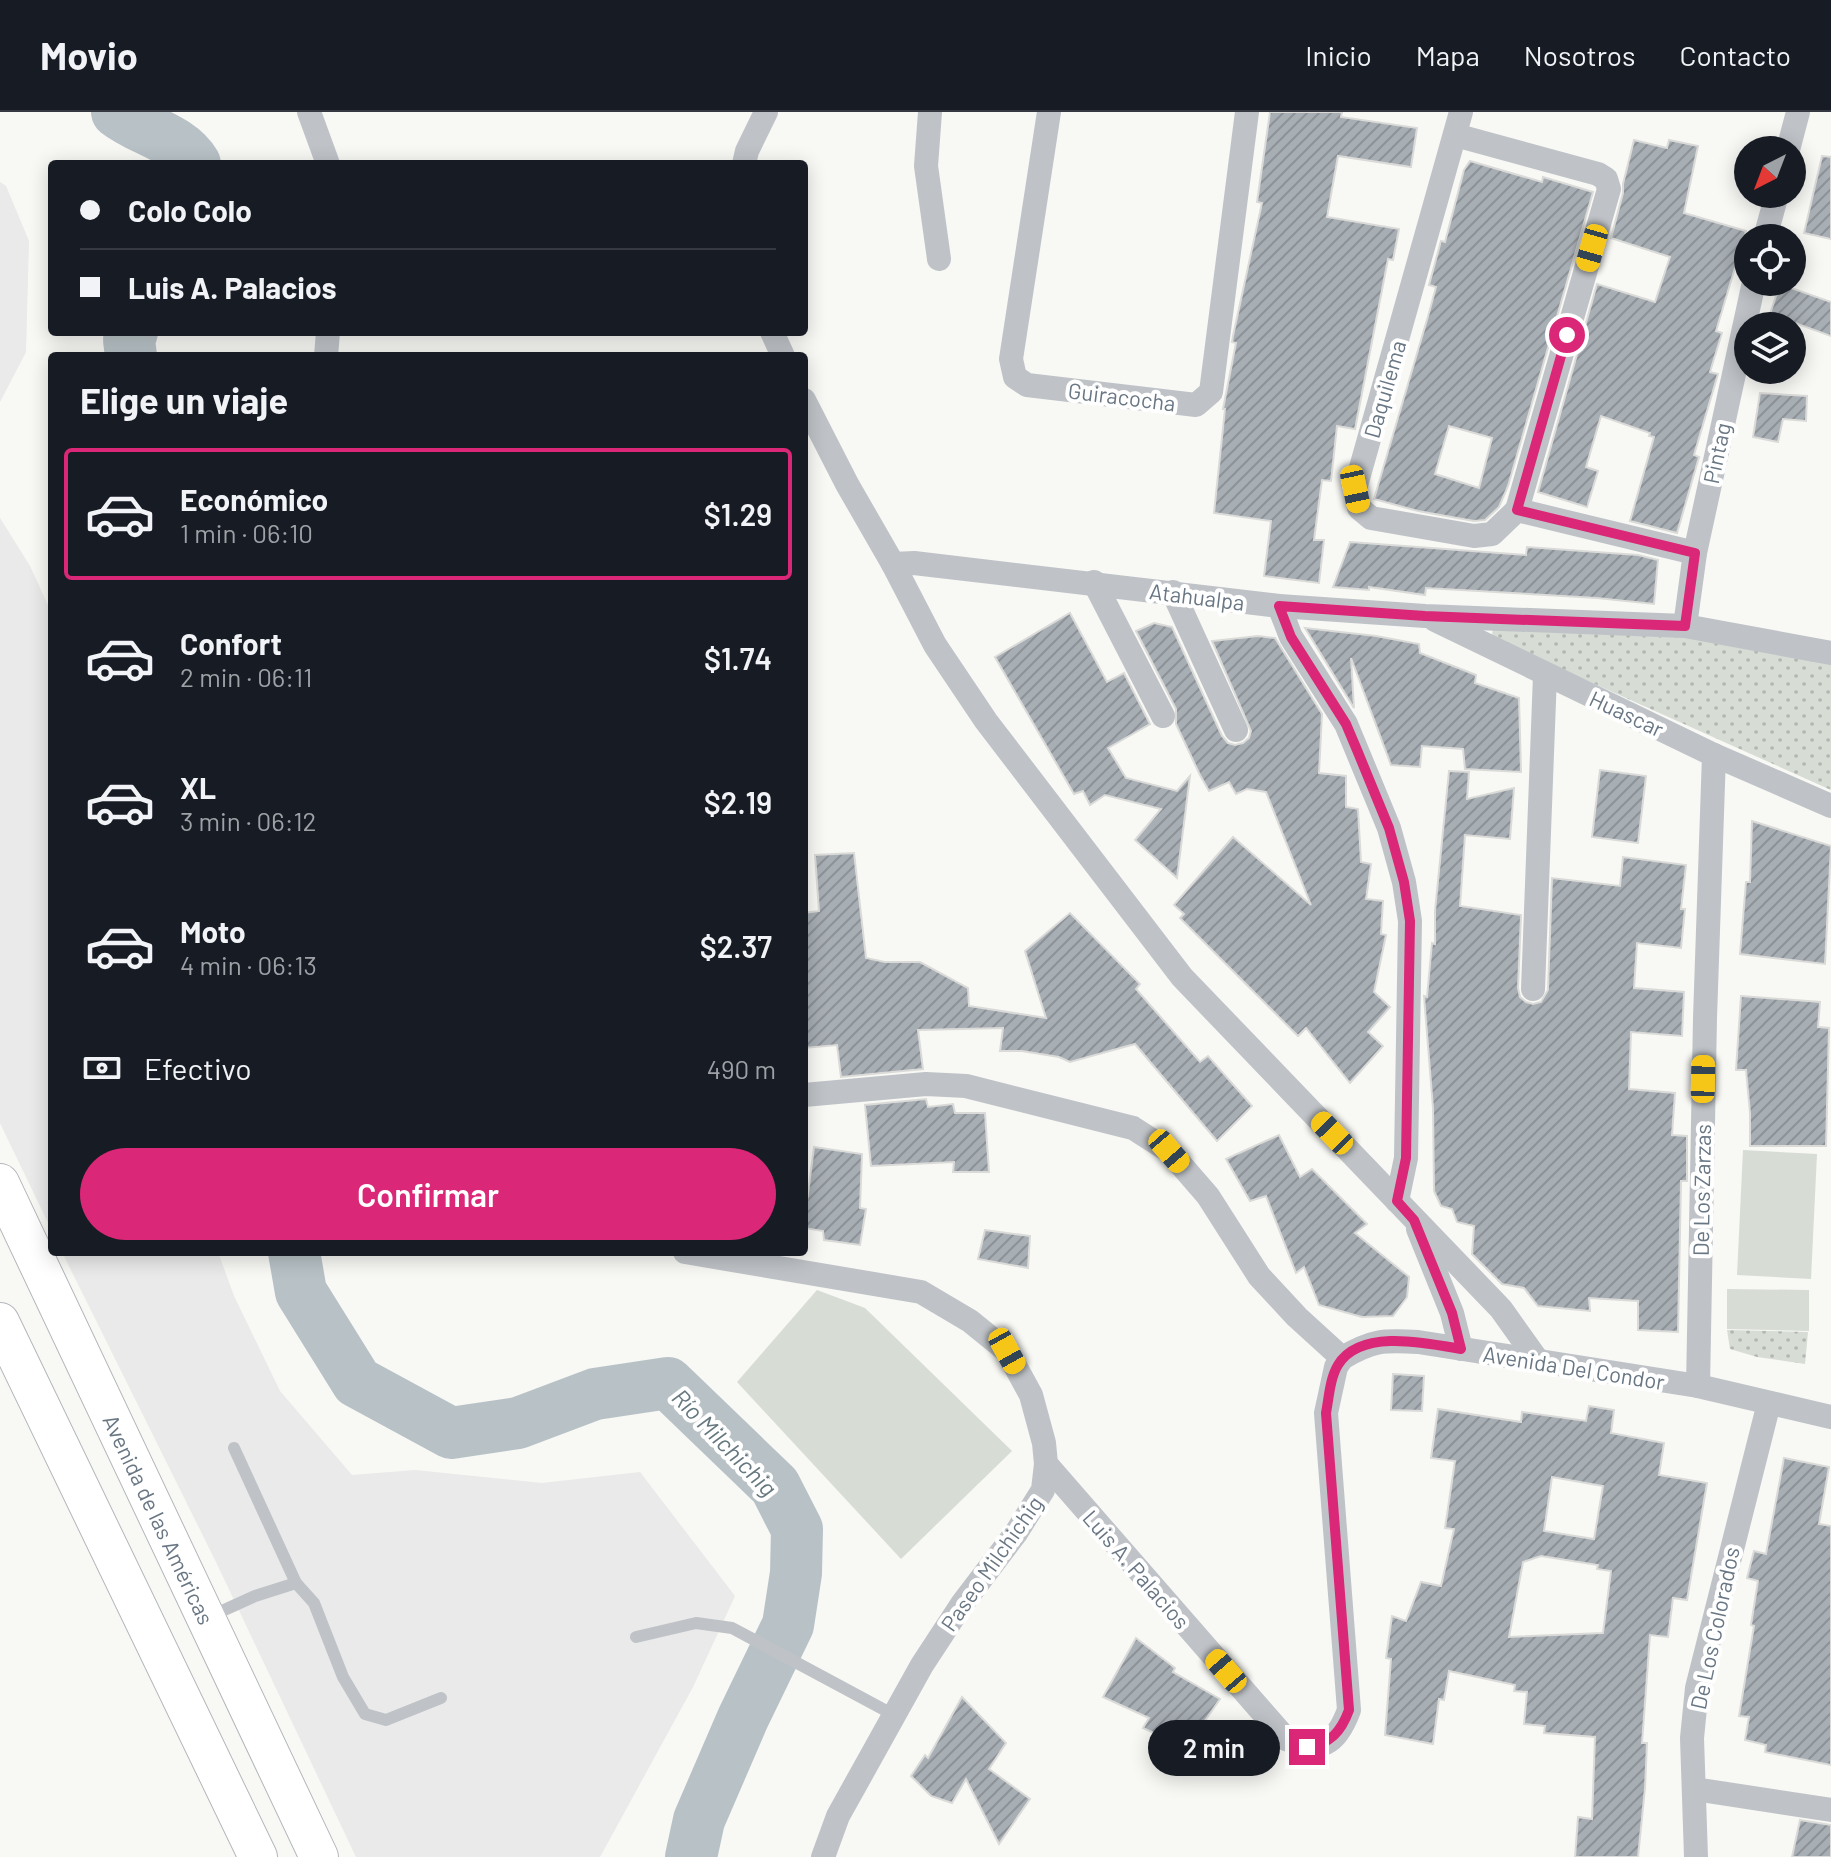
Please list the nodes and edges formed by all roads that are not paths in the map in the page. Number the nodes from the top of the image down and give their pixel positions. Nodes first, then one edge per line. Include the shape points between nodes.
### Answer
1 (309, 112) edge
2 (766, 112) edge
3 (930, 112) edge
4 (1049, 112) edge
5 (1247, 112) edge
6 (1798, 112) edge
7 (1458, 124) edge
8 (1792, 136) edge
9 (327, 160) edge
10 (745, 160) edge
11 (939, 259) dead end
12 (1751, 296) edge
13 (808, 408) edge
14 (1517, 510) junction
15 (1695, 553) junction
16 (893, 564) junction
17 (1094, 582) junction
18 (1173, 592) junction
19 (1279, 606) junction
20 (1425, 616) junction
21 (1685, 626) junction
22 (1831, 653) edge
23 (1545, 675) junction
24 (1163, 716) dead end
25 (1236, 730) dead end
26 (1714, 755) junction
27 (1831, 806) edge
28 (1533, 989) dead end
29 (808, 1095) edge
30 (0, 1183) edge
31 (1397, 1201) junction
32 (1414, 1220) junction
33 (709, 1256) edge
34 (0, 1322) edge
35 (1461, 1349) junction
36 (1342, 1358) junction
37 (1538, 1361) junction
38 (1698, 1386) junction
39 (1769, 1403) junction
40 (1831, 1417) edge
41 (234, 1448) dead end
42 (1046, 1464) junction
43 (296, 1583) junction
44 (205, 1619) junction
45 (636, 1637) dead end
46 (441, 1698) dead end
47 (894, 1715) junction
48 (1694, 1789) junction
49 (1831, 1810) edge
50 (258, 1857) edge
51 (319, 1857) edge
52 (823, 1857) edge
53 (1696, 1857) edge

1 - 9 street
2 - 10 street
3 - 11 street via 926,166
4 - 5 street, Guiracocha via 1011,359 1015,377 1027,385 1196,405 1211,392
6 - 8 street
7 - 14 street via 1598,174 1609,189
7 - 14 street, Daquilema via 1355,489 1359,508 1371,518 1474,536 1492,534
12 - 15 street, Pintag
13 - 16 street
14 - 15 street
15 - 21 street, Pintag
16 - 17 street, Atahualpa
16 - 31 street via 935,645 986,721 1182,977
17 - 18 street, Atahualpa
17 - 24 street
18 - 19 street, Atahualpa
18 - 25 street
19 - 20 street, Atahualpa
19 - 31 street via 1291,637 1346,724 1389,828 1404,882 1410,921 1407,1142
20 - 21 street, Atahualpa
20 - 23 street, Huascar
21 - 22 street, Atahualpa
23 - 26 street, Huascar
23 - 28 street
26 - 27 street, Huascar
26 - 38 street, De Los Zarzas
29 - 36 street via 926,1084 966,1086 1133,1128 1169,1151 1208,1196 1259,1276
30 - 44 main road, Avenida de las Américas
31 - 32 street
32 - 35 street
32 - 37 street via 1501,1309
33 - 42 street, Paseo Milchichig via 921,1292 970,1321 1007,1351 1031,1395
34 - 50 main road
35 - 36 street, Avenida Del Condor via 1384,1340
35 - 37 street, Avenida Del Condor
36 - 42 street, Luis A. Palacios via 1326,1413 1349,1710 1343,1728 1323,1745 1307,1747 1286,1739
37 - 38 street, Avenida Del Condor
38 - 39 street, Avenida Del Condor
39 - 40 street, Avenida Del Condor
39 - 48 street, De Los Colorados via 1697,1688
41 - 43 lane
42 - 47 street, Paseo Milchichig via 1043,1490 962,1604
43 - 44 lane
43 - 46 lane via 314,1603 343,1677 365,1714 386,1720
44 - 51 main road, Avenida de las Américas
45 - 47 lane via 696,1623 732,1628
47 - 52 street, Paseo Milchichig via 838,1816
48 - 49 street
48 - 53 street, De Los Colorados

